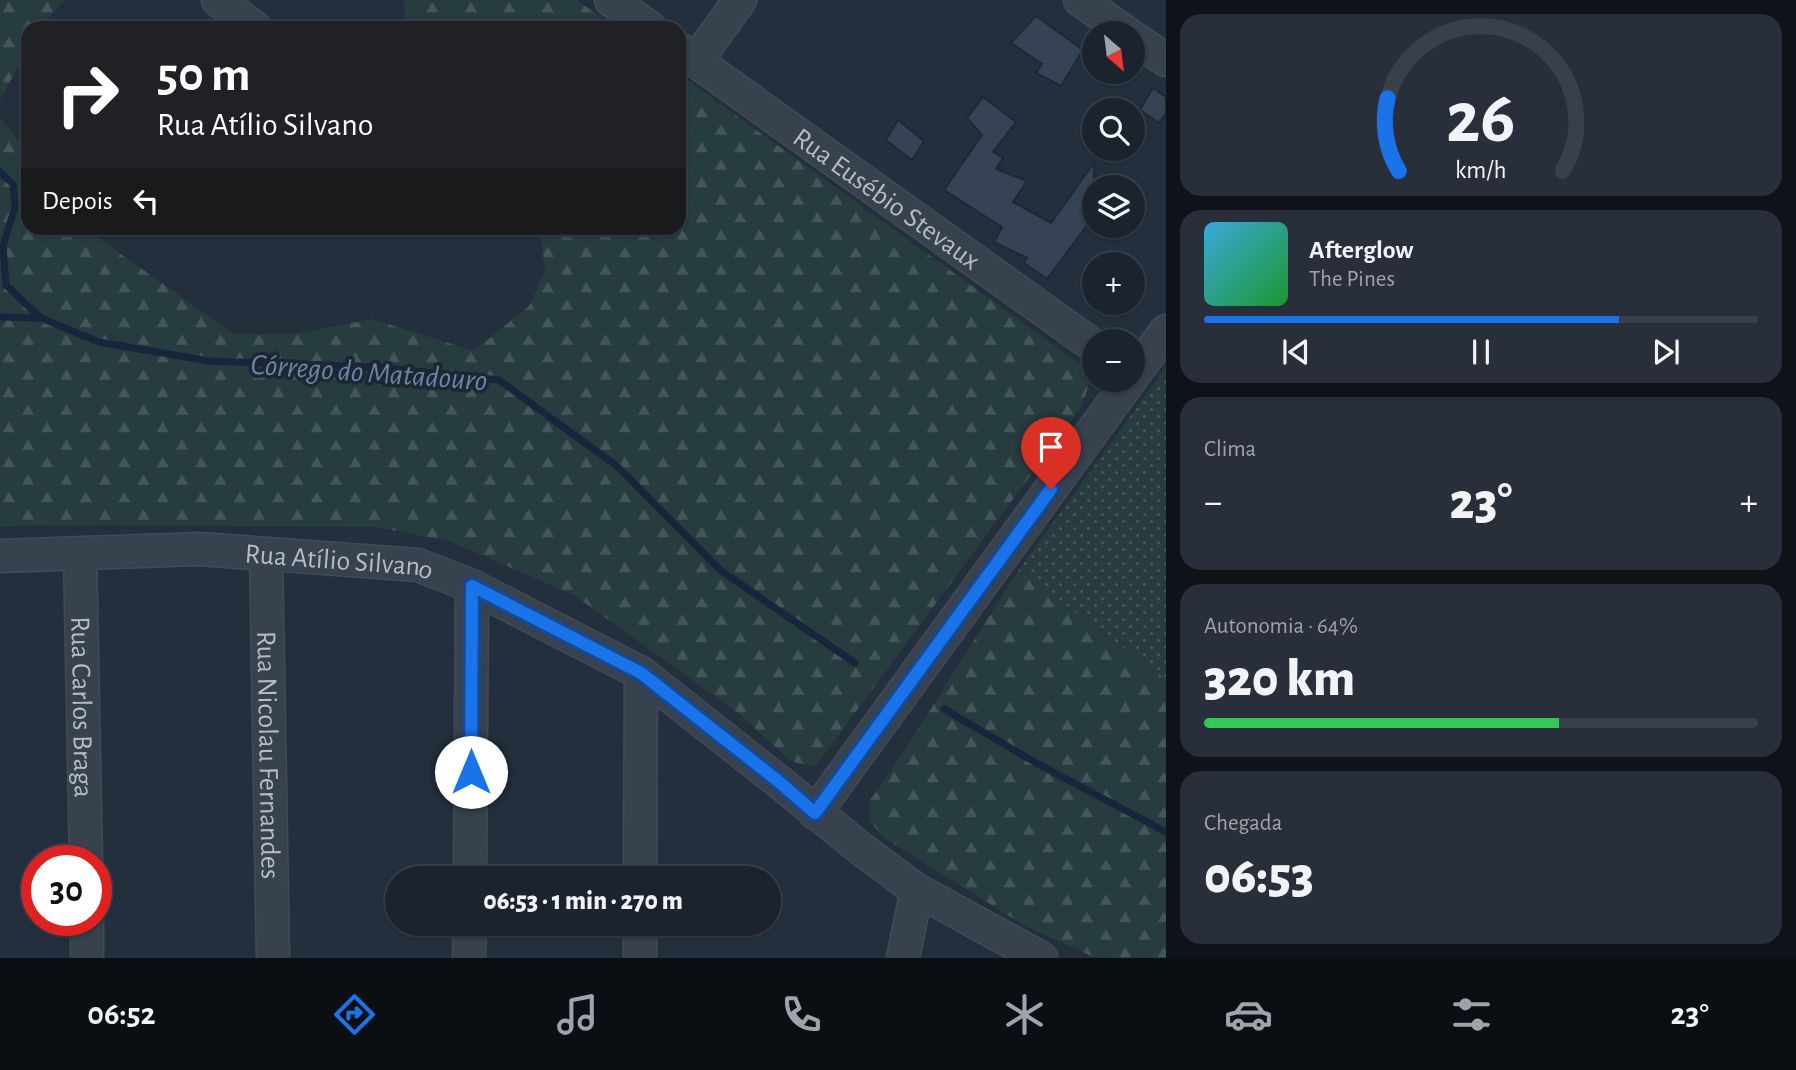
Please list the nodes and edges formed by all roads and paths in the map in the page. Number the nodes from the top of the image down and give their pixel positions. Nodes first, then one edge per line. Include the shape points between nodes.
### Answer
1 (218, 0) edge
2 (611, 0) edge
3 (740, 0) edge
4 (1080, 0) edge
5 (246, 21) edge
6 (640, 21) edge
7 (1110, 21) edge
8 (1145, 46) edge
9 (687, 55) edge
10 (1166, 60) edge
11 (1166, 331) edge
12 (1082, 337) edge
13 (1145, 359) edge
14 (1120, 392) edge
15 (80, 553) junction
16 (266, 554) junction
17 (0, 556) edge
18 (472, 586) junction
19 (641, 673) junction
20 (815, 813) junction
21 (86, 845) edge
22 (470, 866) edge
23 (640, 866) edge
24 (915, 889) junction
25 (87, 936) edge
26 (470, 936) edge
27 (640, 936) edge
28 (88, 958) edge
29 (273, 958) edge
30 (469, 958) edge
31 (640, 958) edge
32 (903, 958) edge
33 (1041, 958) edge

1 - 5 street
2 - 6 street
3 - 9 street
4 - 7 street
8 - 10 street
9 - 12 street, Rua Eusébio Stevaux
11 - 13 street
14 - 20 street
15 - 16 street, Rua Atílio Silvano via 199,549
15 - 17 street, Rua Atílio Silvano
15 - 21 street, Rua Carlos Braga
16 - 18 street, Rua Atílio Silvano via 418,565
16 - 29 street, Rua Nicolau Fernandes
18 - 19 street, Rua Atílio Silvano
18 - 22 street
19 - 20 street, Rua Atílio Silvano
19 - 23 street
20 - 24 street, Rua Atílio Silvano
24 - 32 street
24 - 33 street, Rua Atílio Silvano
25 - 28 street
26 - 30 street
27 - 31 street

